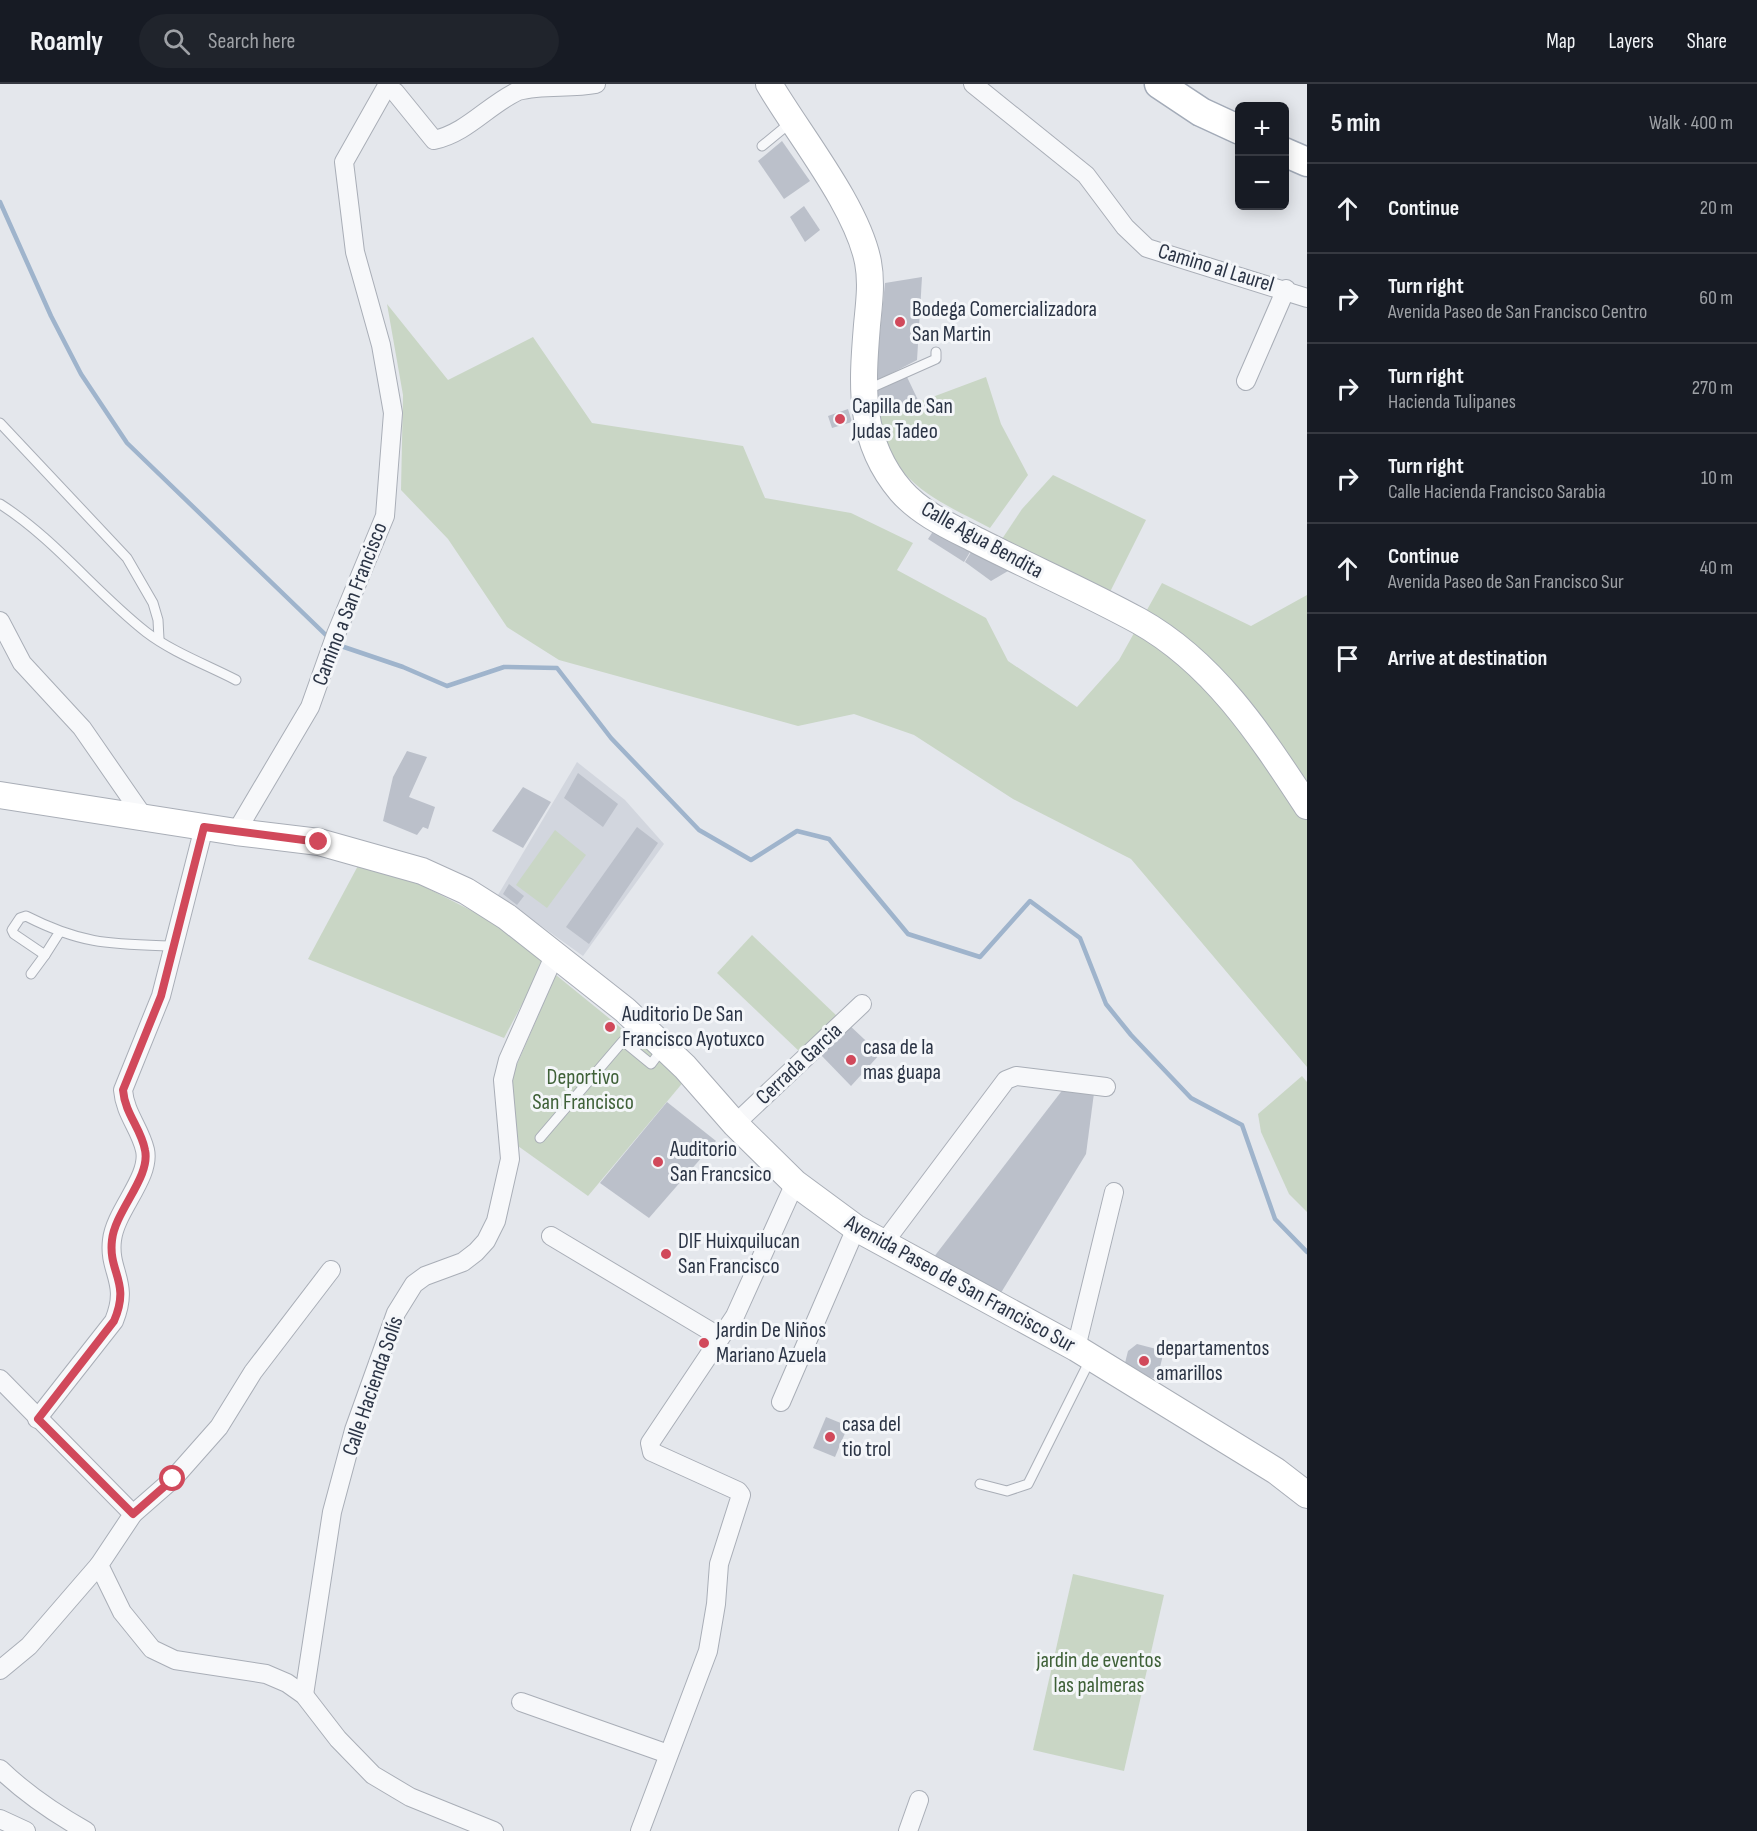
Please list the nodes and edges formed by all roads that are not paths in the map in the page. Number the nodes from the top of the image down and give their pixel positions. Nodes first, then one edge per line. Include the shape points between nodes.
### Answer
1 (596, 84) edge
2 (769, 84) edge
3 (973, 84) edge
4 (1159, 84) edge
5 (388, 86) edge
6 (792, 121) junction
7 (1235, 128) edge
8 (762, 146) dead end
9 (1289, 154) edge
10 (1307, 162) edge
11 (1286, 289) junction
12 (1307, 298) edge
13 (936, 352) dead end
14 (1246, 381) dead end
15 (873, 387) dead end
16 (0, 423) edge
17 (0, 504) edge
18 (0, 621) edge
19 (159, 639) junction
20 (236, 680) dead end
21 (0, 795) edge
22 (1307, 806) edge
23 (143, 816) junction
24 (204, 827) junction
25 (236, 832) junction
26 (59, 933) junction
27 (173, 946) junction
28 (555, 954) junction
29 (45, 955) junction
30 (31, 974) dead end
31 (862, 1004) dead end
32 (664, 1046) junction
33 (1106, 1087) dead end
34 (735, 1124) junction
35 (540, 1138) dead end
36 (795, 1183) junction
37 (1114, 1192) dead end
38 (856, 1228) junction
39 (551, 1236) dead end
40 (882, 1244) junction
41 (331, 1270) dead end
42 (720, 1337) junction
43 (1083, 1353) junction
44 (0, 1380) edge
45 (781, 1402) dead end
46 (38, 1419) junction
47 (980, 1484) dead end
48 (1307, 1494) edge
49 (133, 1514) junction
50 (99, 1565) junction
51 (0, 1670) edge
52 (304, 1695) junction
53 (521, 1702) dead end
54 (669, 1754) junction
55 (0, 1768) edge
56 (919, 1800) dead end
57 (0, 1819) edge
58 (26, 1831) edge
59 (86, 1831) edge
60 (494, 1831) edge
61 (640, 1831) edge
62 (908, 1831) edge

1 - 5 street via 540,85 519,91 458,132 434,140
2 - 6 main road, Calle Agua Bendita
3 - 11 street, Camino al Laurel via 1086,175 1125,228 1147,248
4 - 7 main road via 1201,112
5 - 25 street, Camino a San Francisco via 344,162 356,252 381,345 393,413 385,516 310,707
6 - 8 lane
6 - 22 main road, Calle Agua Bendita via 851,214 868,261 871,290 862,397 871,438 895,484 940,521 1140,622 1173,644 1225,689
9 - 10 main road
11 - 12 street, Camino al Laurel
11 - 14 street
13 - 15 lane via 936,359
16 - 19 lane via 127,558 153,603
17 - 19 lane via 20,517 145,631
18 - 23 street via 22,663 81,728
19 - 20 lane
21 - 23 main road, Avenida Paseo de San Francisco Sur
23 - 24 main road, Avenida Paseo de San Francisco Sur
24 - 25 main road, Avenida Paseo de San Francisco Sur
24 - 27 street
25 - 28 main road, Avenida Paseo de San Francisco Sur via 319,842 422,871 497,910
26 - 27 lane via 104,944
26 - 29 lane
26 - 29 lane via 26,916 12,930
27 - 46 street via 161,996 123,1090 124,1106 146,1150 146,1166 118,1219 112,1241 121,1303 114,1321
28 - 32 main road, Avenida Paseo de San Francisco Sur
28 - 52 street, Calle Hacienda Solís via 508,1060 503,1080 510,1159 496,1221 486,1241 463,1262 414,1284 396,1313 354,1430 332,1512
29 - 30 lane
31 - 34 street, Cerrada Garcia
32 - 34 main road, Avenida Paseo de San Francisco Sur
32 - 35 lane via 651,1064 623,1041
33 - 40 street via 1016,1076 1005,1080
34 - 36 main road, Avenida Paseo de San Francisco Sur
36 - 38 main road, Avenida Paseo de San Francisco Sur
36 - 42 street via 753,1280
37 - 43 street
38 - 40 main road, Avenida Paseo de San Francisco Sur
38 - 45 street
39 - 42 street
40 - 43 main road, Avenida Paseo de San Francisco Sur
41 - 49 street via 253,1372 219,1427 173,1479
42 - 54 street via 650,1443 652,1452 738,1491 741,1496 719,1564 708,1651
43 - 47 lane via 1028,1484 1007,1491
43 - 48 main road, Avenida Paseo de San Francisco Sur
44 - 46 street
46 - 49 street
49 - 50 street
50 - 51 street via 29,1646
50 - 52 street via 122,1612 152,1649 175,1660 266,1674
52 - 60 street via 373,1775 410,1797
53 - 54 street
54 - 61 street
55 - 59 street via 48,1809
56 - 62 street
57 - 58 street

